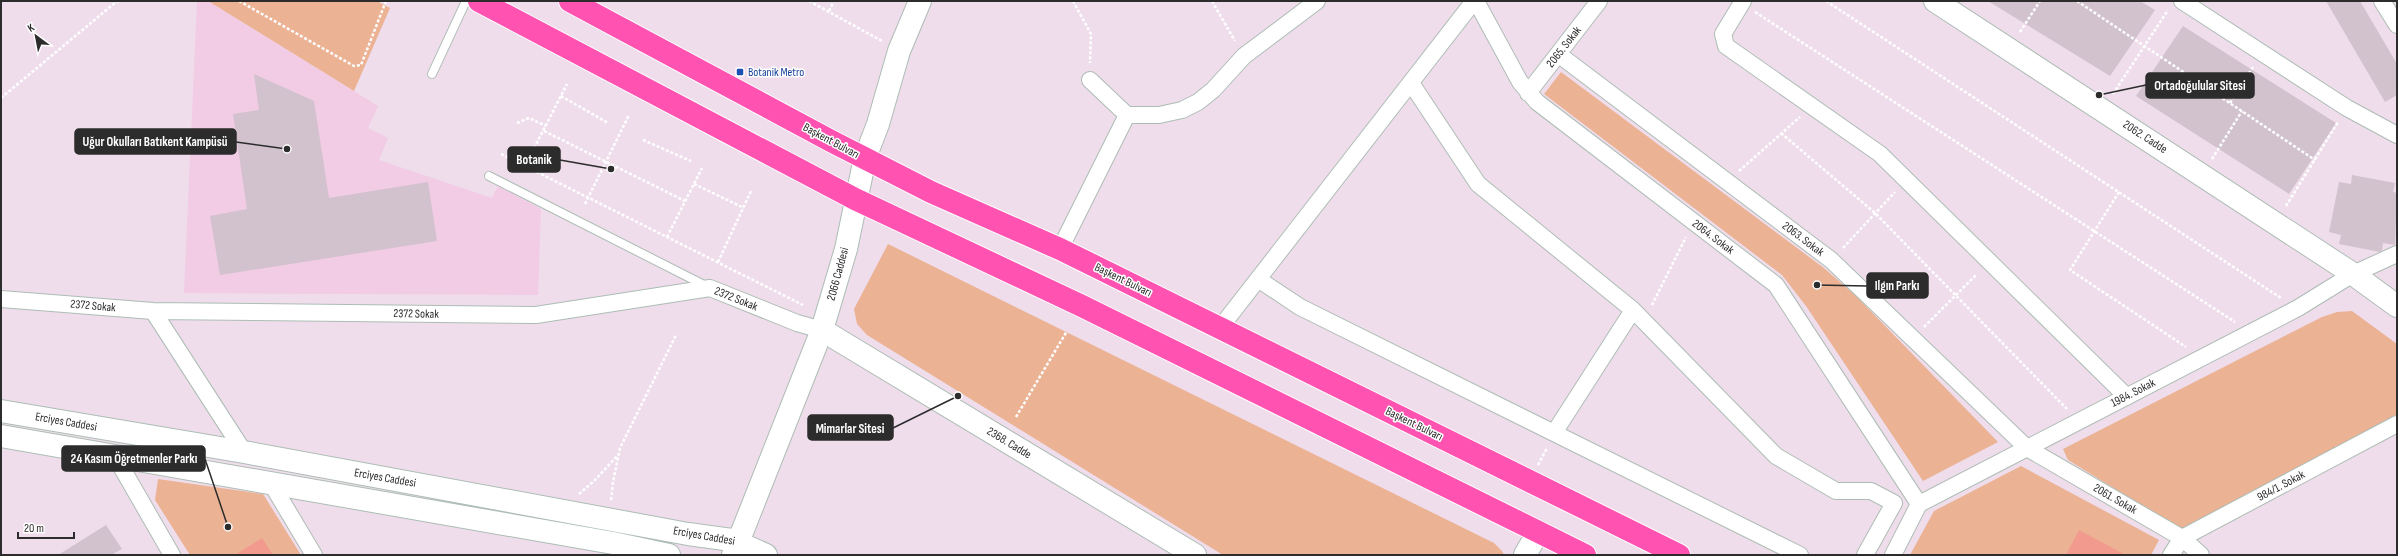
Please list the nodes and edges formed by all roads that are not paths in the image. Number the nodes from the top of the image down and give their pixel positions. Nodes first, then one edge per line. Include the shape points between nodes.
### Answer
1 (466, 1) edge
2 (479, 1) edge
3 (570, 1) edge
4 (920, 1) edge
5 (1316, 1) edge
6 (1475, 1) edge
7 (1599, 1) edge
8 (1935, 1) edge
9 (2382, 1) edge
10 (1742, 2) edge
11 (2176, 4) edge
12 (2397, 25) edge
13 (1558, 54) junction
14 (432, 74) dead end
15 (1090, 80) road end
16 (1411, 83) junction
17 (1528, 93) junction
18 (1127, 115) junction
19 (2397, 135) edge
20 (864, 158) junction
21 (489, 176) dead end
22 (855, 199) junction
23 (1060, 249) junction
24 (2397, 254) edge
25 (2354, 274) junction
26 (1258, 279) junction
27 (710, 288) junction
28 (1, 299) edge
29 (2397, 306) edge
30 (153, 311) junction
31 (1639, 316) junction
32 (1220, 328) junction
33 (822, 330) junction
34 (2127, 397) junction
35 (1, 411) edge
36 (2397, 424) edge
37 (119, 431) junction
38 (1554, 433) junction
39 (1, 436) edge
40 (2028, 448) junction
41 (244, 452) junction
42 (115, 456) junction
43 (271, 483) junction
44 (1919, 504) junction
45 (1538, 532) junction
46 (2182, 538) junction
47 (736, 548) edge
48 (612, 549) edge
49 (172, 555) edge
50 (314, 555) edge
51 (669, 555) edge
52 (766, 555) edge
53 (1195, 555) edge
54 (1525, 555) edge
55 (1585, 555) edge
56 (1679, 555) edge
57 (1800, 555) edge
58 (1865, 555) edge
59 (1893, 555) edge
60 (2171, 555) edge
61 (2201, 555) edge

1 - 14 lane
2 - 22 main road
3 - 20 main road, Başkent Bulvarı
4 - 20 street, 2066 Caddesi via 899,51 878,124
5 - 18 street via 1244,56 1213,90 1198,102 1182,110 1159,115
6 - 16 street
6 - 17 street, 2064. Sokak
7 - 13 street, 2065. Sokak
8 - 25 street, 2062. Cadde
9 - 12 street
10 - 34 street via 1723,34 1726,46 1880,154
11 - 19 street via 2262,53 2347,108
13 - 17 street, 2065. Sokak
13 - 40 street, 2063. Sokak via 1832,260
15 - 18 street
16 - 26 street
16 - 31 street via 1478,184
17 - 44 street, 2064. Sokak via 1771,280 1781,291
18 - 23 street
20 - 22 street, 2066 Caddesi
20 - 23 main road, Başkent Bulvarı via 931,192
21 - 27 lane
22 - 33 street, 2066 Caddesi via 846,249
22 - 45 main road via 1082,306
23 - 32 main road, Başkent Bulvarı
24 - 25 street, 1984. Sokak
25 - 29 street, 2062. Cadde
25 - 34 street, 1984. Sokak via 2298,308
26 - 32 street
26 - 38 street via 1300,307
27 - 30 street, 2372 Sokak via 536,315
27 - 33 street, 2372 Sokak via 797,323
28 - 30 street, 2372 Sokak
30 - 41 street
31 - 38 street
31 - 58 street via 1776,456 1836,491 1871,491 1894,503
32 - 56 main road, Başkent Bulvarı
33 - 47 street, 2066 Caddesi
33 - 53 street, 2368. Cadde
34 - 40 street, 1984. Sokak
35 - 37 street, Erciyes Caddesi
36 - 46 street, 984/1. Sokak
37 - 41 street, Erciyes Caddesi
37 - 42 street
38 - 57 street
39 - 42 street, Erciyes Caddesi
40 - 44 street, 1984. Sokak
40 - 46 street, 2061. Sokak
41 - 47 street, Erciyes Caddesi
42 - 43 street, Erciyes Caddesi
42 - 49 street
43 - 48 street, Erciyes Caddesi
43 - 50 street
44 - 59 street
45 - 54 street
45 - 55 main road
46 - 60 street, 984/1. Sokak
46 - 61 street, 2061. Sokak
47 - 52 street, Erciyes Caddesi
48 - 51 street, Erciyes Caddesi

